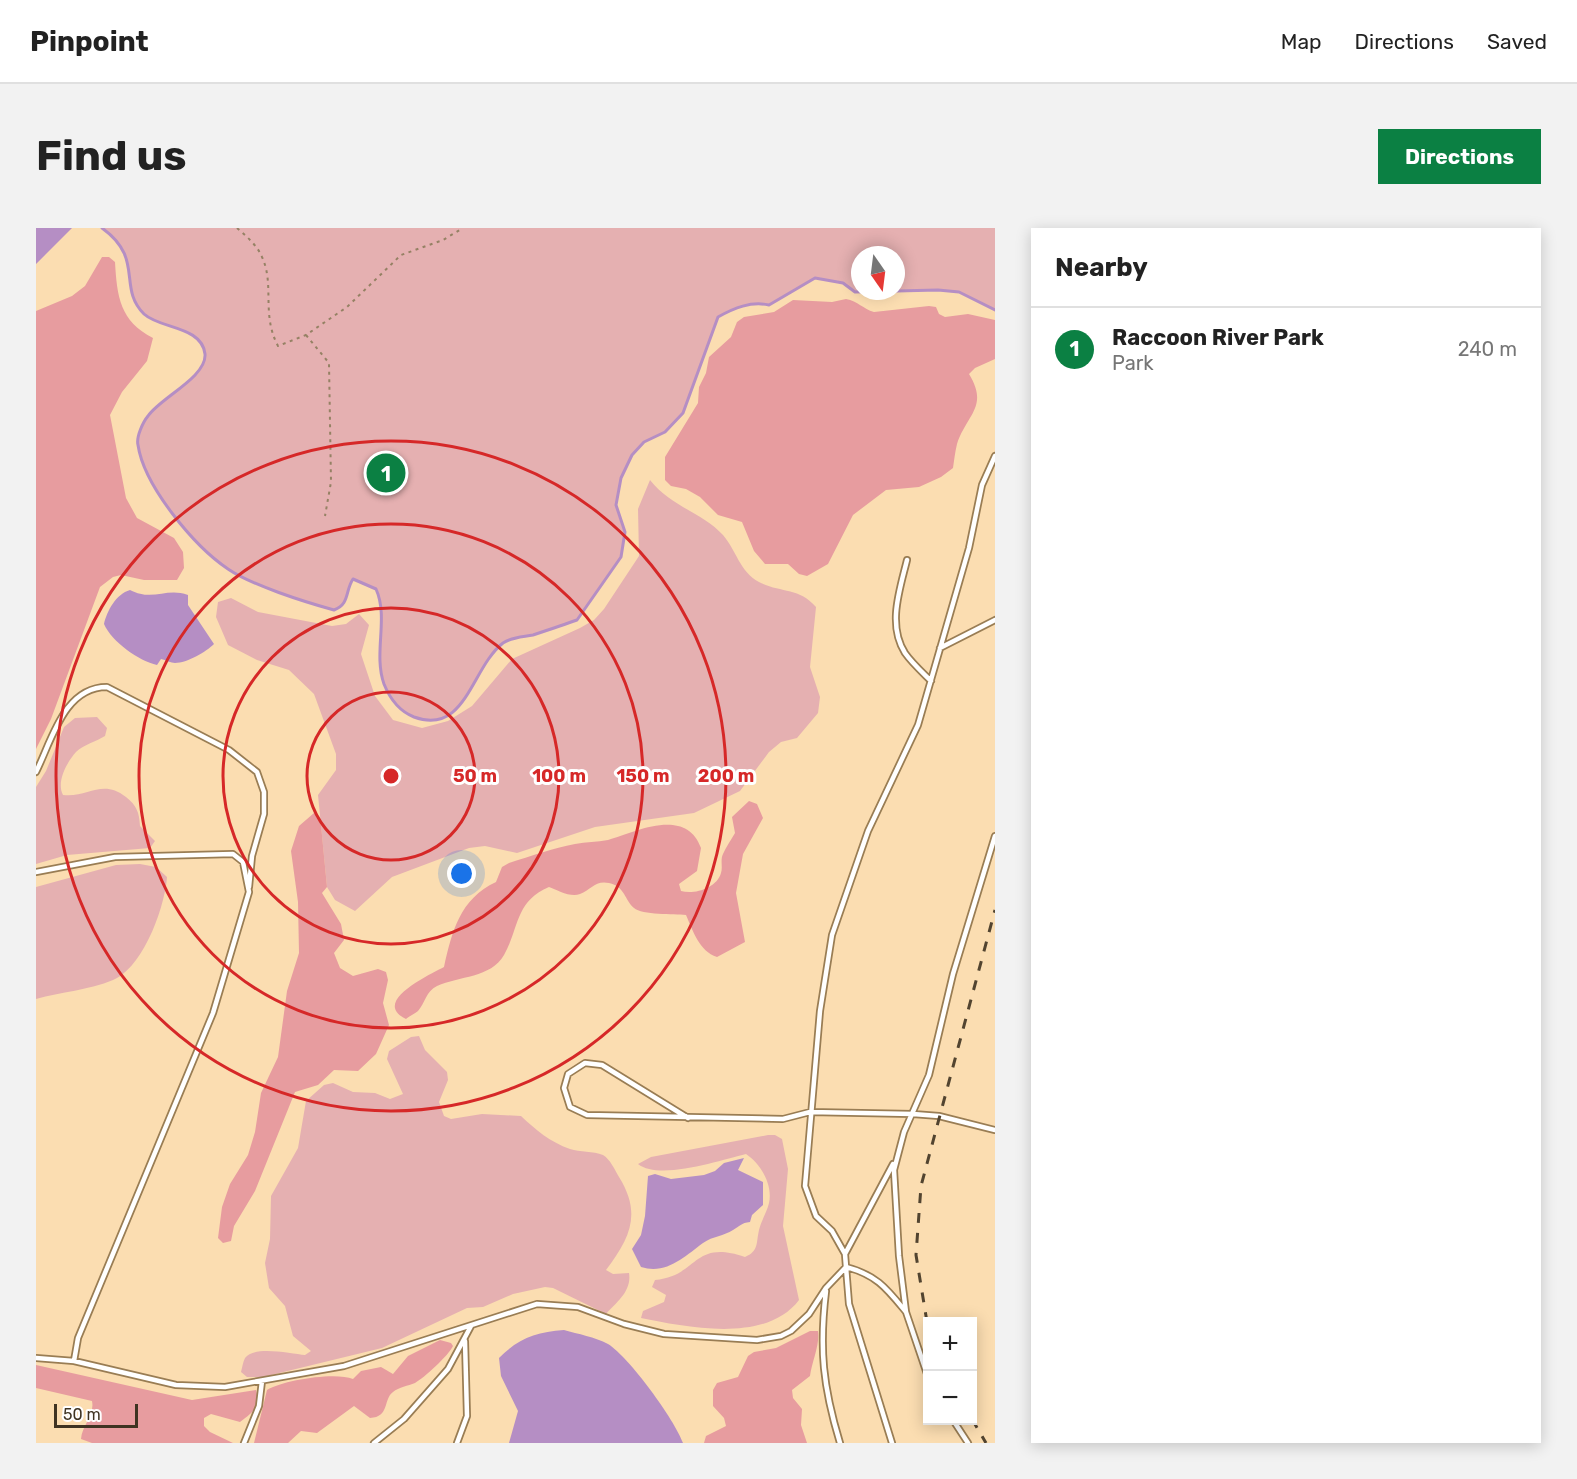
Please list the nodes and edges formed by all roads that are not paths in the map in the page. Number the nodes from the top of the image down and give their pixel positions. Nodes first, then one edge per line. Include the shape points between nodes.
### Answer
1 (995, 456) edge
2 (907, 560) dead end
3 (995, 620) edge
4 (940, 648) junction
5 (931, 681) junction
6 (36, 772) edge
7 (995, 836) edge
8 (36, 873) edge
9 (249, 892) junction
10 (810, 1113) junction
11 (913, 1114) junction
12 (688, 1118) junction
13 (995, 1130) edge
14 (898, 1154) junction
15 (845, 1254) junction
16 (846, 1267) junction
17 (826, 1288) junction
18 (906, 1312) junction
19 (471, 1326) junction
20 (465, 1338) junction
21 (36, 1358) edge
22 (74, 1361) junction
23 (926, 1371) edge
24 (262, 1381) junction
25 (956, 1425) edge
26 (244, 1443) edge
27 (374, 1443) edge
28 (457, 1443) edge
29 (840, 1443) edge
30 (892, 1443) edge
31 (968, 1443) edge

1 - 4 lane via 982,485 969,548
2 - 5 lane via 895,612 896,627 905,653
3 - 4 lane
4 - 5 lane
5 - 10 lane via 918,724 868,831 832,934
6 - 9 lane via 66,710 82,692 93,687 107,687 229,750 257,772 264,792 264,814 252,856
7 - 11 lane via 953,974 928,1075
8 - 9 lane via 115,857 222,853 233,854 243,862
9 - 22 lane via 213,1013 78,1338
10 - 11 lane
10 - 12 lane via 783,1119
10 - 15 lane via 805,1186 816,1216 832,1231
11 - 13 lane via 939,1116
11 - 14 lane
12 - 12 lane via 587,1115 570,1107 564,1088 568,1074 585,1063 602,1065
14 - 15 lane
14 - 18 lane via 894,1187
15 - 16 lane
16 - 17 lane
16 - 18 lane via 876,1278
16 - 30 lane via 849,1304
17 - 19 lane via 809,1314 791,1331 756,1340 664,1334 556,1304 520,1308
17 - 29 lane via 822,1367
18 - 23 lane
19 - 20 lane
19 - 24 lane via 344,1366
20 - 27 lane via 448,1369 404,1419
20 - 28 lane via 467,1416
21 - 22 lane
22 - 24 lane via 176,1385 225,1387
24 - 26 lane via 259,1406
25 - 31 lane

